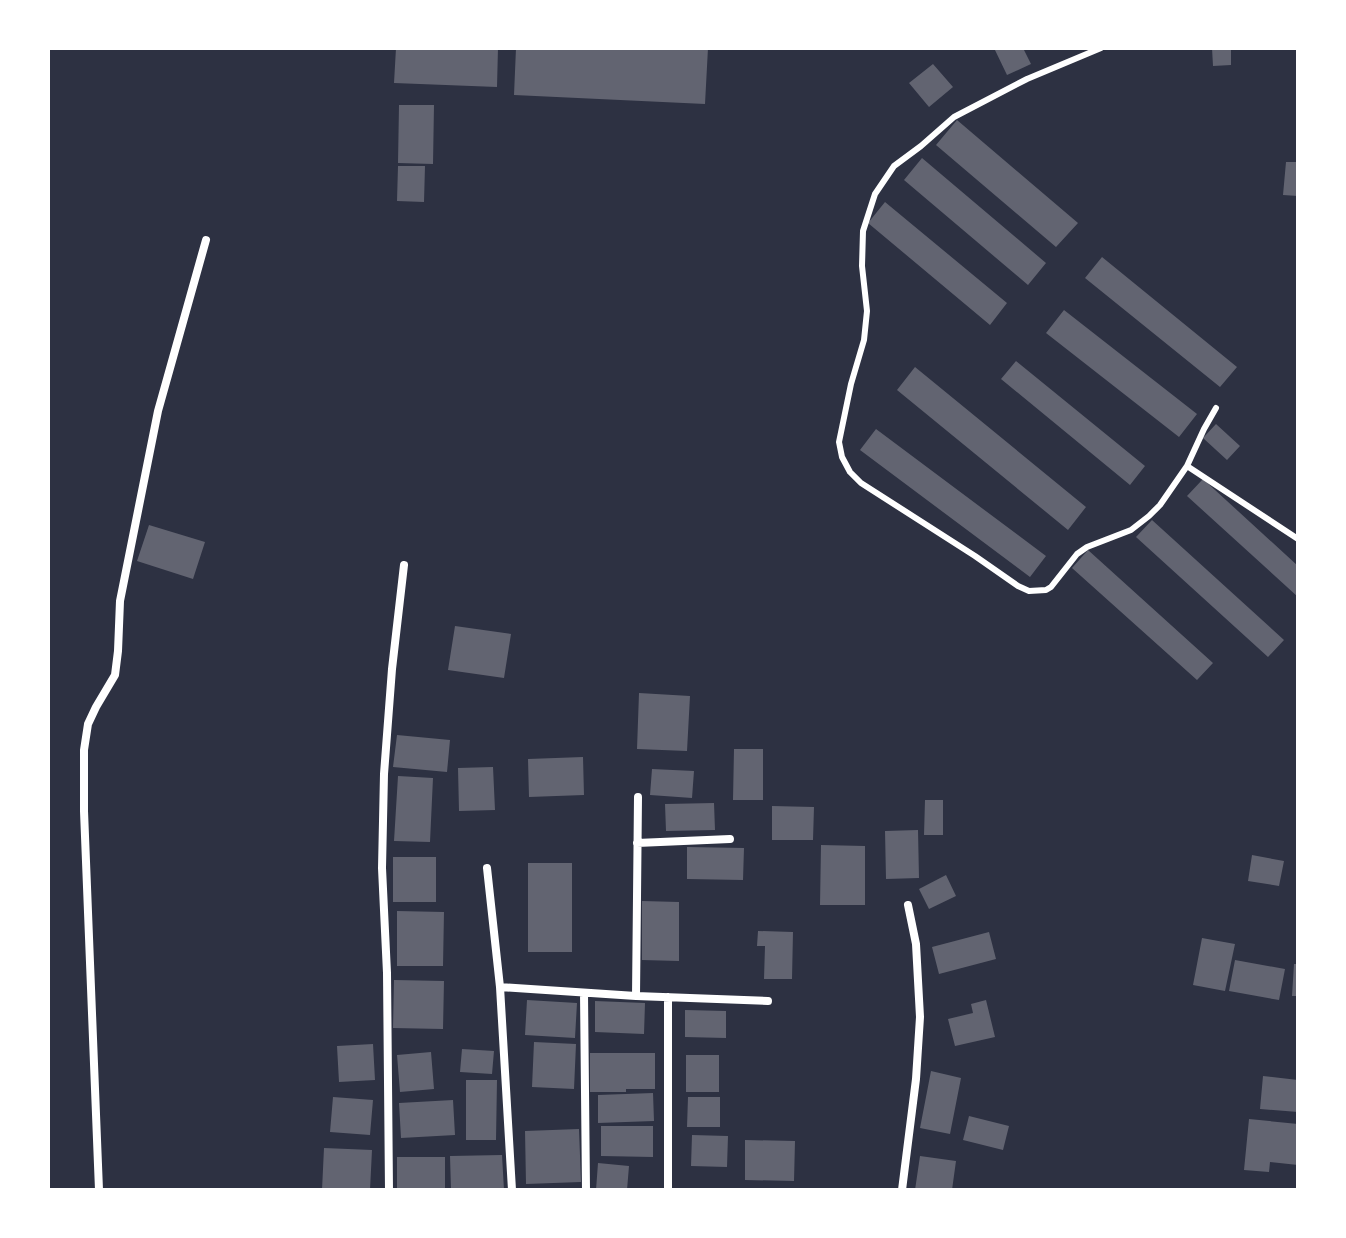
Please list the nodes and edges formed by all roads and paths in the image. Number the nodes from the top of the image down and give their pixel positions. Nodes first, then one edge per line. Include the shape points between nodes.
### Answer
1 (1101, 48) edge
2 (206, 240) dead end
3 (1216, 408) dead end
4 (1187, 466) junction
5 (1298, 539) edge
6 (404, 565) dead end
7 (638, 797) dead end
8 (730, 839) dead end
9 (637, 843) junction
10 (487, 868) dead end
11 (908, 905) dead end
12 (500, 987) junction
13 (584, 993) junction
14 (636, 996) junction
15 (668, 997) junction
16 (768, 1001) dead end
17 (99, 1190) edge
18 (389, 1190) edge
19 (512, 1190) edge
20 (586, 1190) edge
21 (668, 1190) edge
22 (902, 1190) edge

1 - 4 lane via 954,117 894,166 875,194 863,231 867,311 839,442 842,457 861,483 1029,591 1051,587 1077,554 1149,516
2 - 17 street via 158,411 120,601 115,675 88,724 84,750
3 - 4 lane
4 - 5 lane
6 - 18 street via 384,774
7 - 9 street
8 - 9 street
9 - 14 street
10 - 12 street
11 - 22 street via 920,1017
12 - 13 street
12 - 19 street
13 - 14 street
13 - 20 street
14 - 15 street
15 - 16 street
15 - 21 street

